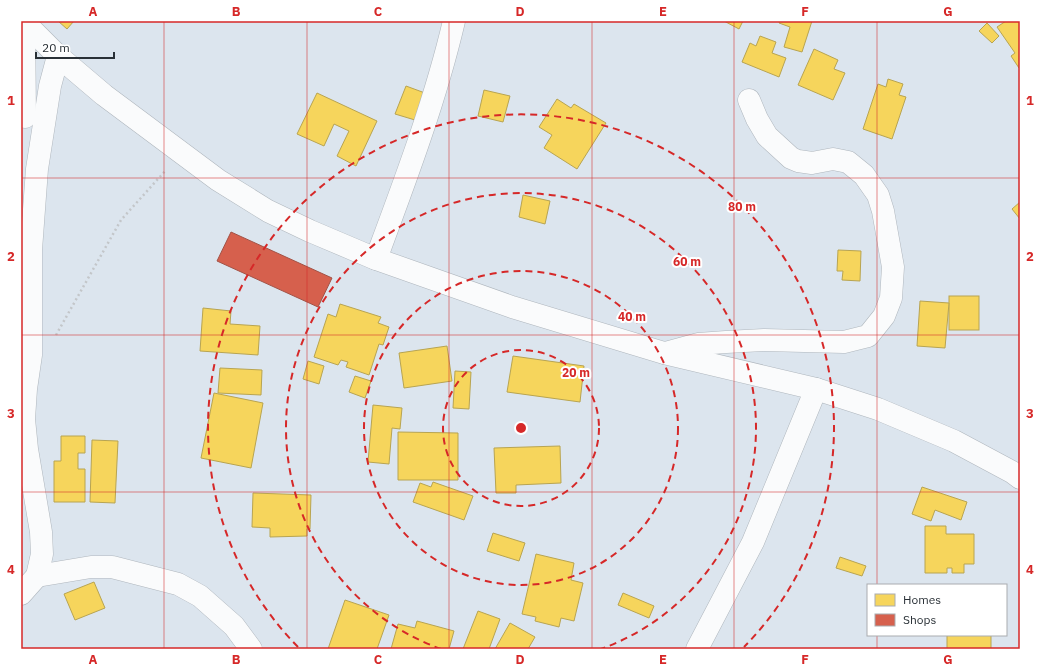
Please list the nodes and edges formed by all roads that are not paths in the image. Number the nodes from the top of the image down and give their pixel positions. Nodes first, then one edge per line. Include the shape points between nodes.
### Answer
1 (23, 21) edge
2 (454, 21) edge
3 (58, 56) junction
4 (749, 100) dead end
5 (25, 117) dead end
6 (376, 259) junction
7 (664, 353) junction
8 (816, 389) junction
9 (1020, 478) edge
10 (37, 576) junction
11 (21, 594) edge
12 (251, 649) edge
13 (697, 649) edge

1 - 3 street
1 - 5 street
2 - 6 street via 443,66 404,185
3 - 6 street via 104,95 218,180 268,211
3 - 10 street via 50,86 37,169 31,250 30,355 24,419 41,532 42,554
4 - 7 street via 767,136 791,158 812,163 833,160 848,162 864,175 878,195 883,211 893,267 892,298 884,316 868,336 844,342 726,342 698,344
6 - 7 street via 512,307
7 - 8 street
8 - 9 street via 878,409 954,441
8 - 13 street via 753,542
10 - 11 street
10 - 12 street via 91,567 112,567 178,584 200,596 229,621

